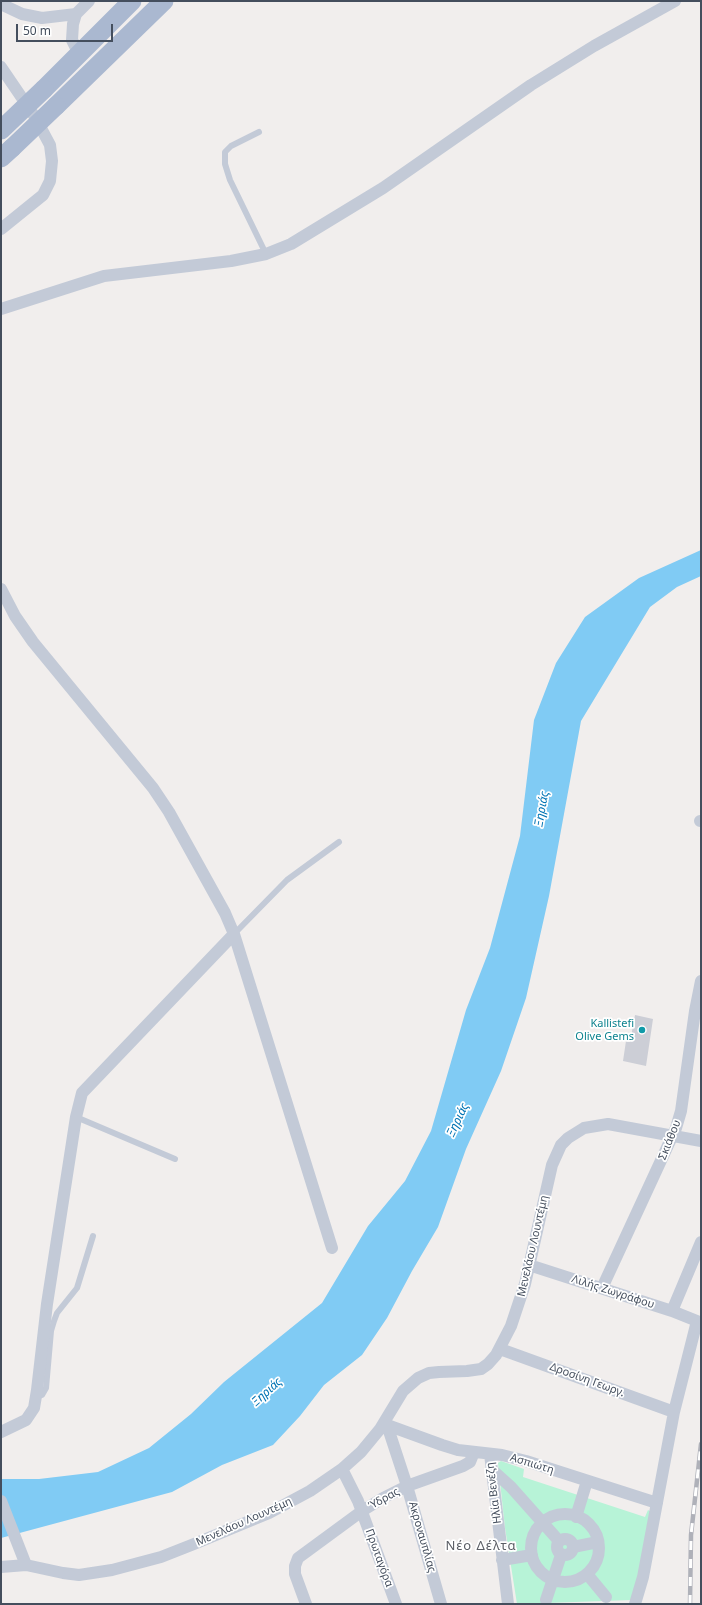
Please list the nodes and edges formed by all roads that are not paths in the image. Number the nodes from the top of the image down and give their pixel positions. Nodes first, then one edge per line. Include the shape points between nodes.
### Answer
1 (88, 1) edge
2 (132, 1) edge
3 (164, 1) edge
4 (675, 1) edge
5 (1, 3) edge
6 (76, 14) junction
7 (79, 54) junction
8 (1, 67) edge
9 (1, 130) edge
10 (259, 132) dead end
11 (6, 153) edge
12 (1, 229) edge
13 (266, 254) junction
14 (1, 309) edge
15 (1, 589) edge
16 (339, 842) dead end
17 (234, 934) junction
18 (701, 981) edge
19 (698, 1012) edge
20 (76, 1118) junction
21 (673, 1136) junction
22 (701, 1141) edge
23 (175, 1159) dead end
24 (93, 1236) dead end
25 (701, 1242) edge
26 (332, 1248) dead end
27 (529, 1265) junction
28 (602, 1288) junction
29 (672, 1311) junction
30 (500, 1349) junction
31 (36, 1397) junction
32 (674, 1412) junction
33 (386, 1423) junction
34 (1, 1432) edge
35 (474, 1452) junction
36 (490, 1454) junction
37 (342, 1469) junction
38 (491, 1469) junction
39 (588, 1481) junction
40 (407, 1486) junction
41 (1, 1501) edge
42 (657, 1504) junction
43 (362, 1511) junction
44 (576, 1517) junction
45 (542, 1523) junction
46 (558, 1541) junction
47 (598, 1542) junction
48 (573, 1547) junction
49 (532, 1555) junction
50 (561, 1555) junction
51 (502, 1560) junction
52 (26, 1565) junction
53 (1, 1567) edge
54 (587, 1574) junction
55 (553, 1580) junction
56 (606, 1597) dead end
57 (546, 1600) dead end
58 (306, 1604) edge
59 (396, 1604) edge
60 (441, 1604) edge
61 (508, 1604) edge
62 (635, 1604) edge

1 - 6 street
2 - 7 main road
3 - 11 main road, bridge
4 - 13 street via 594,46 532,85 416,167 352,208 291,244
5 - 6 street via 22,14 42,18
6 - 7 street via 72,40
7 - 9 main road, bridge
8 - 12 street via 35,117 50,145 52,161 50,181 43,195
10 - 13 lane via 231,146 225,152 224,164
13 - 14 street via 210,264 104,276
15 - 17 street via 33,642 137,766 162,800 225,913
16 - 17 lane via 287,880
17 - 20 street via 85,1090 80,1099
17 - 26 street
18 - 19 street, Σκιάθου
19 - 21 street, Σκιάθου via 681,1111
20 - 23 lane
20 - 31 street via 47,1304
21 - 22 street, Μενελάου Λουντέμη
21 - 27 street, Μενελάου Λουντέμη via 608,1124 588,1127 568,1138 561,1145 552,1165
21 - 28 street, Σκιάθου
24 - 31 lane via 77,1288 57,1313 54,1321 46,1388 42,1396
25 - 29 street
27 - 28 street, Λιλής Ζωγράφου
27 - 30 street, Μενελάου Λουντέμη via 518,1309
28 - 29 street, Λιλής Ζωγράφου
29 - 32 street, Λιλής Ζωγράφου via 696,1319 697,1322
30 - 32 street, Δροσίνη Γεωργ.
30 - 33 street, Μενελάου Λουντέμη via 491,1362 481,1369 429,1373 418,1378 403,1392
31 - 34 street via 34,1408 28,1417
32 - 42 street
33 - 35 street, Ασπιώτη via 442,1445
33 - 37 street, Μενελάου Λουντέμη
33 - 40 street, Ακροναυπλίας
35 - 36 street, Ασπιώτη
35 - 40 street, Ύδρας via 470,1462 463,1466
36 - 38 street, Ηλία Βενέζη
36 - 39 street, Ασπιώτη via 526,1461
37 - 43 street, Πρωταγόρα
37 - 52 street, Μενελάου Λουντέμη via 283,1506 161,1557 112,1570 80,1575 63,1574
38 - 45 street via 511,1487
38 - 51 street, Ηλία Βενέζη
39 - 42 street, Ασπιώτη
39 - 44 street
40 - 43 street, Ύδρας
40 - 60 street, Ακροναυπλίας
41 - 52 street
42 - 62 street via 643,1577
43 - 58 street, Ύδρας via 298,1558 295,1574
43 - 59 street, Πρωταγόρα
44 - 45 street via 557,1516
44 - 47 street via 590,1527
45 - 46 street
45 - 49 street via 531,1542
46 - 48 street via 566,1539
46 - 50 street via 556,1549
47 - 48 street
47 - 54 street via 595,1563
48 - 50 street via 570,1554
49 - 51 street
49 - 55 street via 541,1572
50 - 55 street
51 - 61 street, Ηλία Βενέζη
52 - 53 street, Μενελάου Λουντέμη
54 - 55 street via 570,1582
54 - 56 street
55 - 57 street

